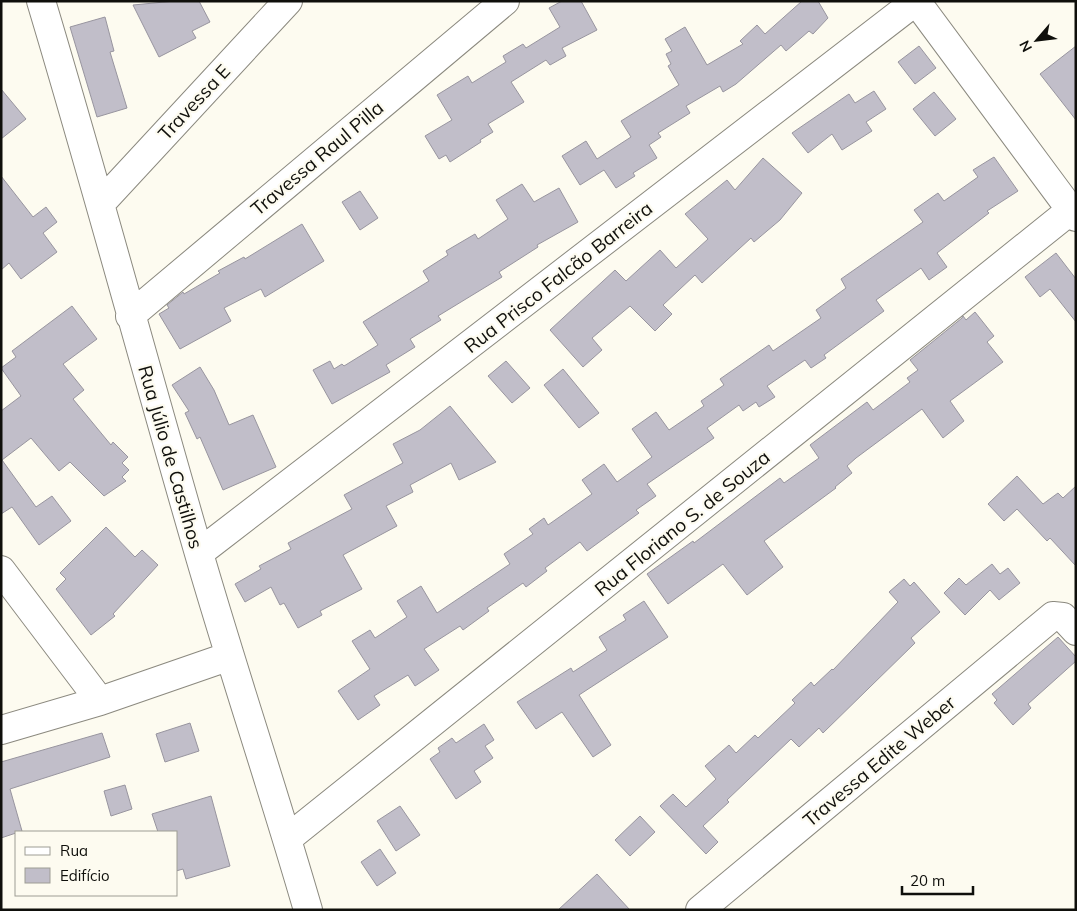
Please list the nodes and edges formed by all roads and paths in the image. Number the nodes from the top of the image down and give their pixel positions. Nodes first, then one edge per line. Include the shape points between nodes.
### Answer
1 (41, 1) edge
2 (288, 1) edge
3 (505, 1) edge
4 (916, 1) edge
5 (101, 203) junction
6 (1074, 211) edge
7 (130, 316) junction
8 (199, 553) junction
9 (1, 570) edge
10 (1067, 623) edge
11 (230, 656) junction
12 (100, 701) junction
13 (1, 730) edge
14 (287, 839) junction
15 (308, 910) edge
16 (700, 910) edge

1 - 5 street, Rua Júlio de Castilhos
2 - 5 street, Travessa E
3 - 7 street, Travessa Raul Pilla
4 - 6 street
4 - 8 street, Rua Prisco Falcão Barreira
5 - 7 street, Rua Júlio de Castilhos
6 - 14 street, Rua Floriano S. de Souza
7 - 8 street, Rua Júlio de Castilhos
8 - 11 street, Rua Júlio de Castilhos
9 - 12 street
10 - 16 street, Travessa Edite Weber via 1053,616
11 - 12 street
11 - 14 street, Rua Júlio de Castilhos
12 - 13 street
14 - 15 street, Rua Júlio de Castilhos

